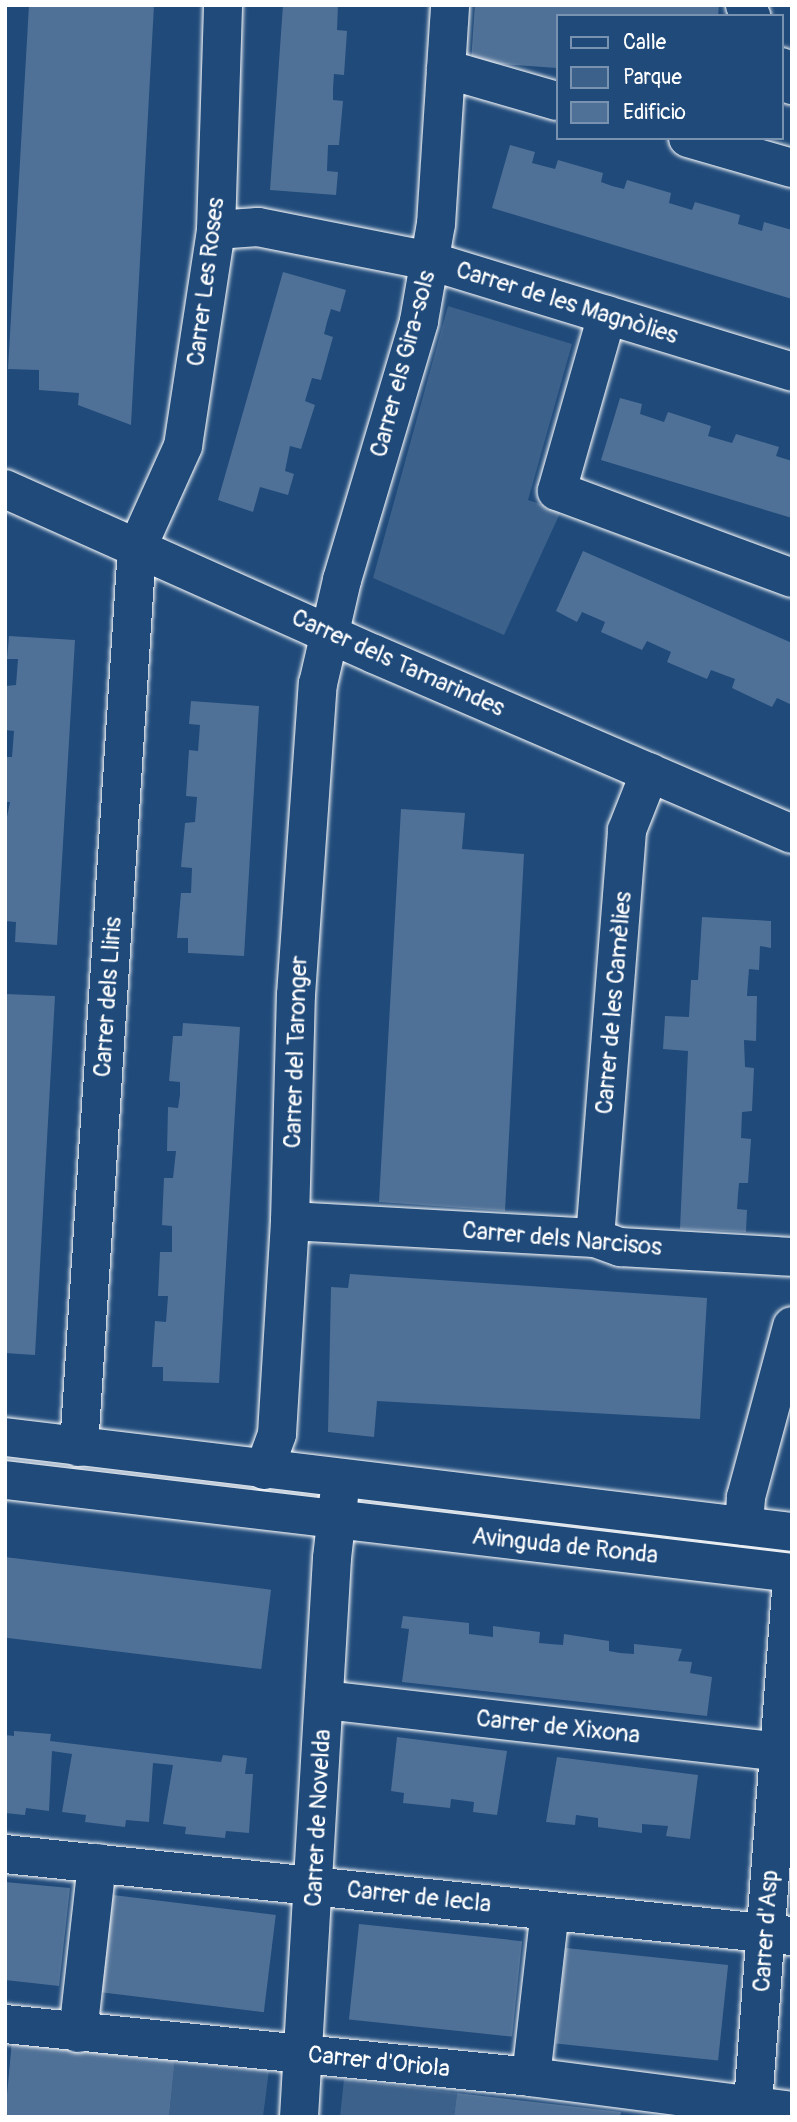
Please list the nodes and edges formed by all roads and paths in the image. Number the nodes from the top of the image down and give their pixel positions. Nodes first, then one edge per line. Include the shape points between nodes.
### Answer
1 (223, 5) edge
2 (450, 5) edge
3 (446, 69) junction
4 (556, 101) edge
5 (695, 140) edge
6 (792, 168) edge
7 (216, 230) junction
8 (430, 261) junction
9 (607, 315) junction
10 (792, 372) edge
11 (5, 489) edge
12 (137, 548) junction
13 (792, 578) edge
14 (329, 632) junction
15 (650, 772) junction
16 (792, 834) edge
17 (290, 1221) junction
18 (595, 1238) junction
19 (792, 1257) edge
20 (792, 1326) edge
21 (5, 1437) edge
22 (79, 1447) junction
23 (264, 1470) junction
24 (341, 1477) junction
25 (5, 1480) edge
26 (338, 1520) junction
27 (744, 1526) junction
28 (792, 1532) edge
29 (792, 1576) edge
30 (325, 1700) junction
31 (786, 1753) edge
32 (5, 1854) edge
33 (97, 1863) junction
34 (315, 1885) junction
35 (550, 1911) junction
36 (779, 1935) edge
37 (5, 2024) edge
38 (78, 2032) junction
39 (303, 2055) junction
40 (531, 2077) junction
41 (752, 2111) edge
42 (792, 2111) edge
43 (299, 2117) edge

1 - 7 street, Carrer Les Roses
2 - 3 street, Carrer els Gira-sols
3 - 4 street
3 - 8 street, Carrer els Gira-sols
5 - 6 street
7 - 8 street, Carrer de les Magnòlies via 258,227
7 - 12 street, Carrer Les Roses via 183,446
8 - 9 street, Carrer de les Magnòlies
8 - 14 street, Carrer els Gira-sols via 419,321
9 - 10 street, Carrer de les Magnòlies
9 - 13 street via 557,491
11 - 12 street, Carrer dels Tamarindes
12 - 14 street, Carrer dels Tamarindes
12 - 22 street, Carrer dels Lliris
14 - 15 street, Carrer dels Tamarindes
14 - 17 street, Carrer del Taronger via 318,684 298,968
15 - 16 street, Carrer dels Tamarindes
15 - 18 street, Carrer de les Camèlies via 627,830
17 - 18 street, Carrer dels Narcisos
17 - 23 street, Carrer del Taronger via 277,1434
18 - 19 street, Carrer dels Narcisos via 620,1247
20 - 27 street via 746,1497
21 - 22 street, Avinguda de Ronda
22 - 23 street, Avinguda de Ronda
23 - 24 street, Avinguda de Ronda
24 - 26 street
24 - 27 street, Avinguda de Ronda
25 - 26 street, Avinguda de Ronda
26 - 29 street, Avinguda de Ronda
26 - 30 street, Carrer de Novelda
27 - 28 street, Avinguda de Ronda
29 - 31 street, Carrer d'Asp
30 - 31 street, Carrer de Xixona
30 - 34 street, Carrer de Novelda
31 - 36 street, Carrer d'Asp
32 - 33 street, Carrer de Iecla
33 - 34 street, Carrer de Iecla
33 - 38 street
34 - 35 street, Carrer de Iecla
34 - 39 street, Carrer de Novelda
35 - 36 street, Carrer de Iecla
35 - 40 street
36 - 41 street, Carrer d'Asp
37 - 38 street, Carrer d'Oriola
38 - 39 street, Carrer d'Oriola
39 - 40 street, Carrer d'Oriola
39 - 43 street, Carrer de Novelda
40 - 41 street, Carrer d'Oriola
41 - 42 street, Carrer d'Oriola

